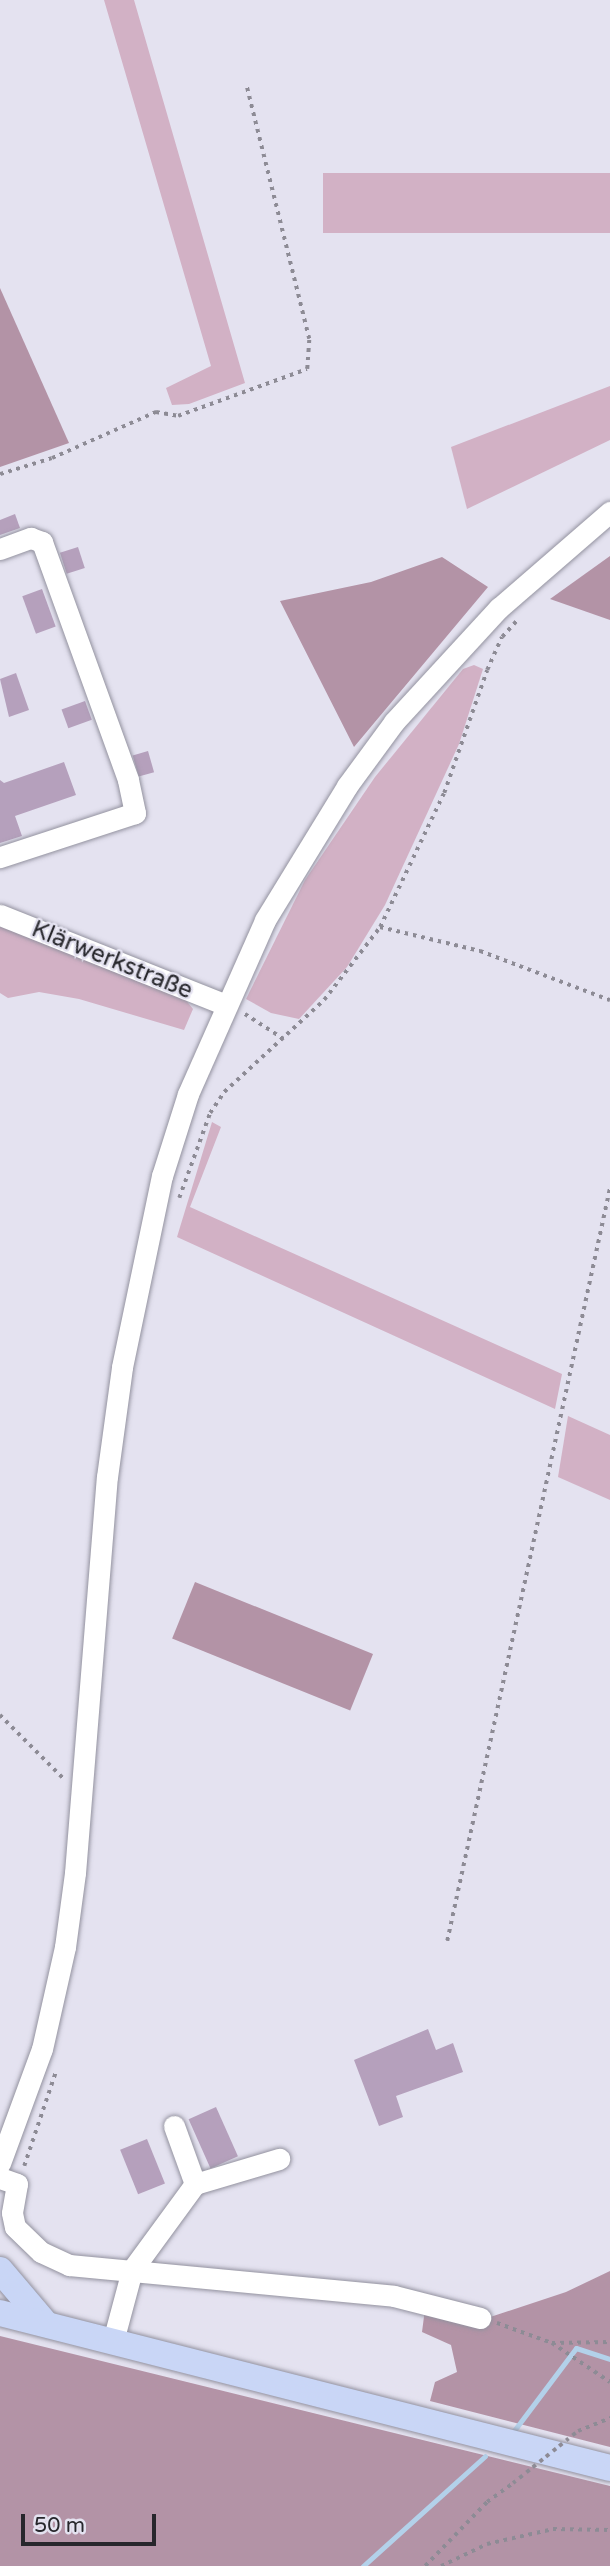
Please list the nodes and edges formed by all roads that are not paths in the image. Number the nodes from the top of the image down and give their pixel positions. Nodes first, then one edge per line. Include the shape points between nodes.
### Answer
1 (610, 512) edge
2 (0, 549) edge
3 (0, 857) edge
4 (0, 915) edge
5 (224, 1004) junction
6 (174, 2126) dead end
7 (279, 2159) dead end
8 (0, 2163) edge
9 (0, 2178) edge
10 (195, 2184) junction
11 (0, 2270) edge
12 (132, 2270) junction
13 (0, 2313) edge
14 (480, 2318) road end
15 (46, 2324) junction
16 (113, 2341) junction
17 (610, 2468) edge

1 - 5 street via 499,608 394,722 304,852
2 - 3 street via 31,538 42,542 128,780 135,813
4 - 5 street, Klärwerkstraße
5 - 8 street via 162,1176 137,1285 107,1477 75,1874 58,1981 28,2094
6 - 10 street
7 - 10 street
9 - 12 street via 17,2184 12,2213 15,2227 41,2252 69,2265
10 - 12 street
11 - 15 main road
12 - 14 street via 394,2296
12 - 16 street
13 - 15 main road
15 - 16 main road
16 - 17 main road

